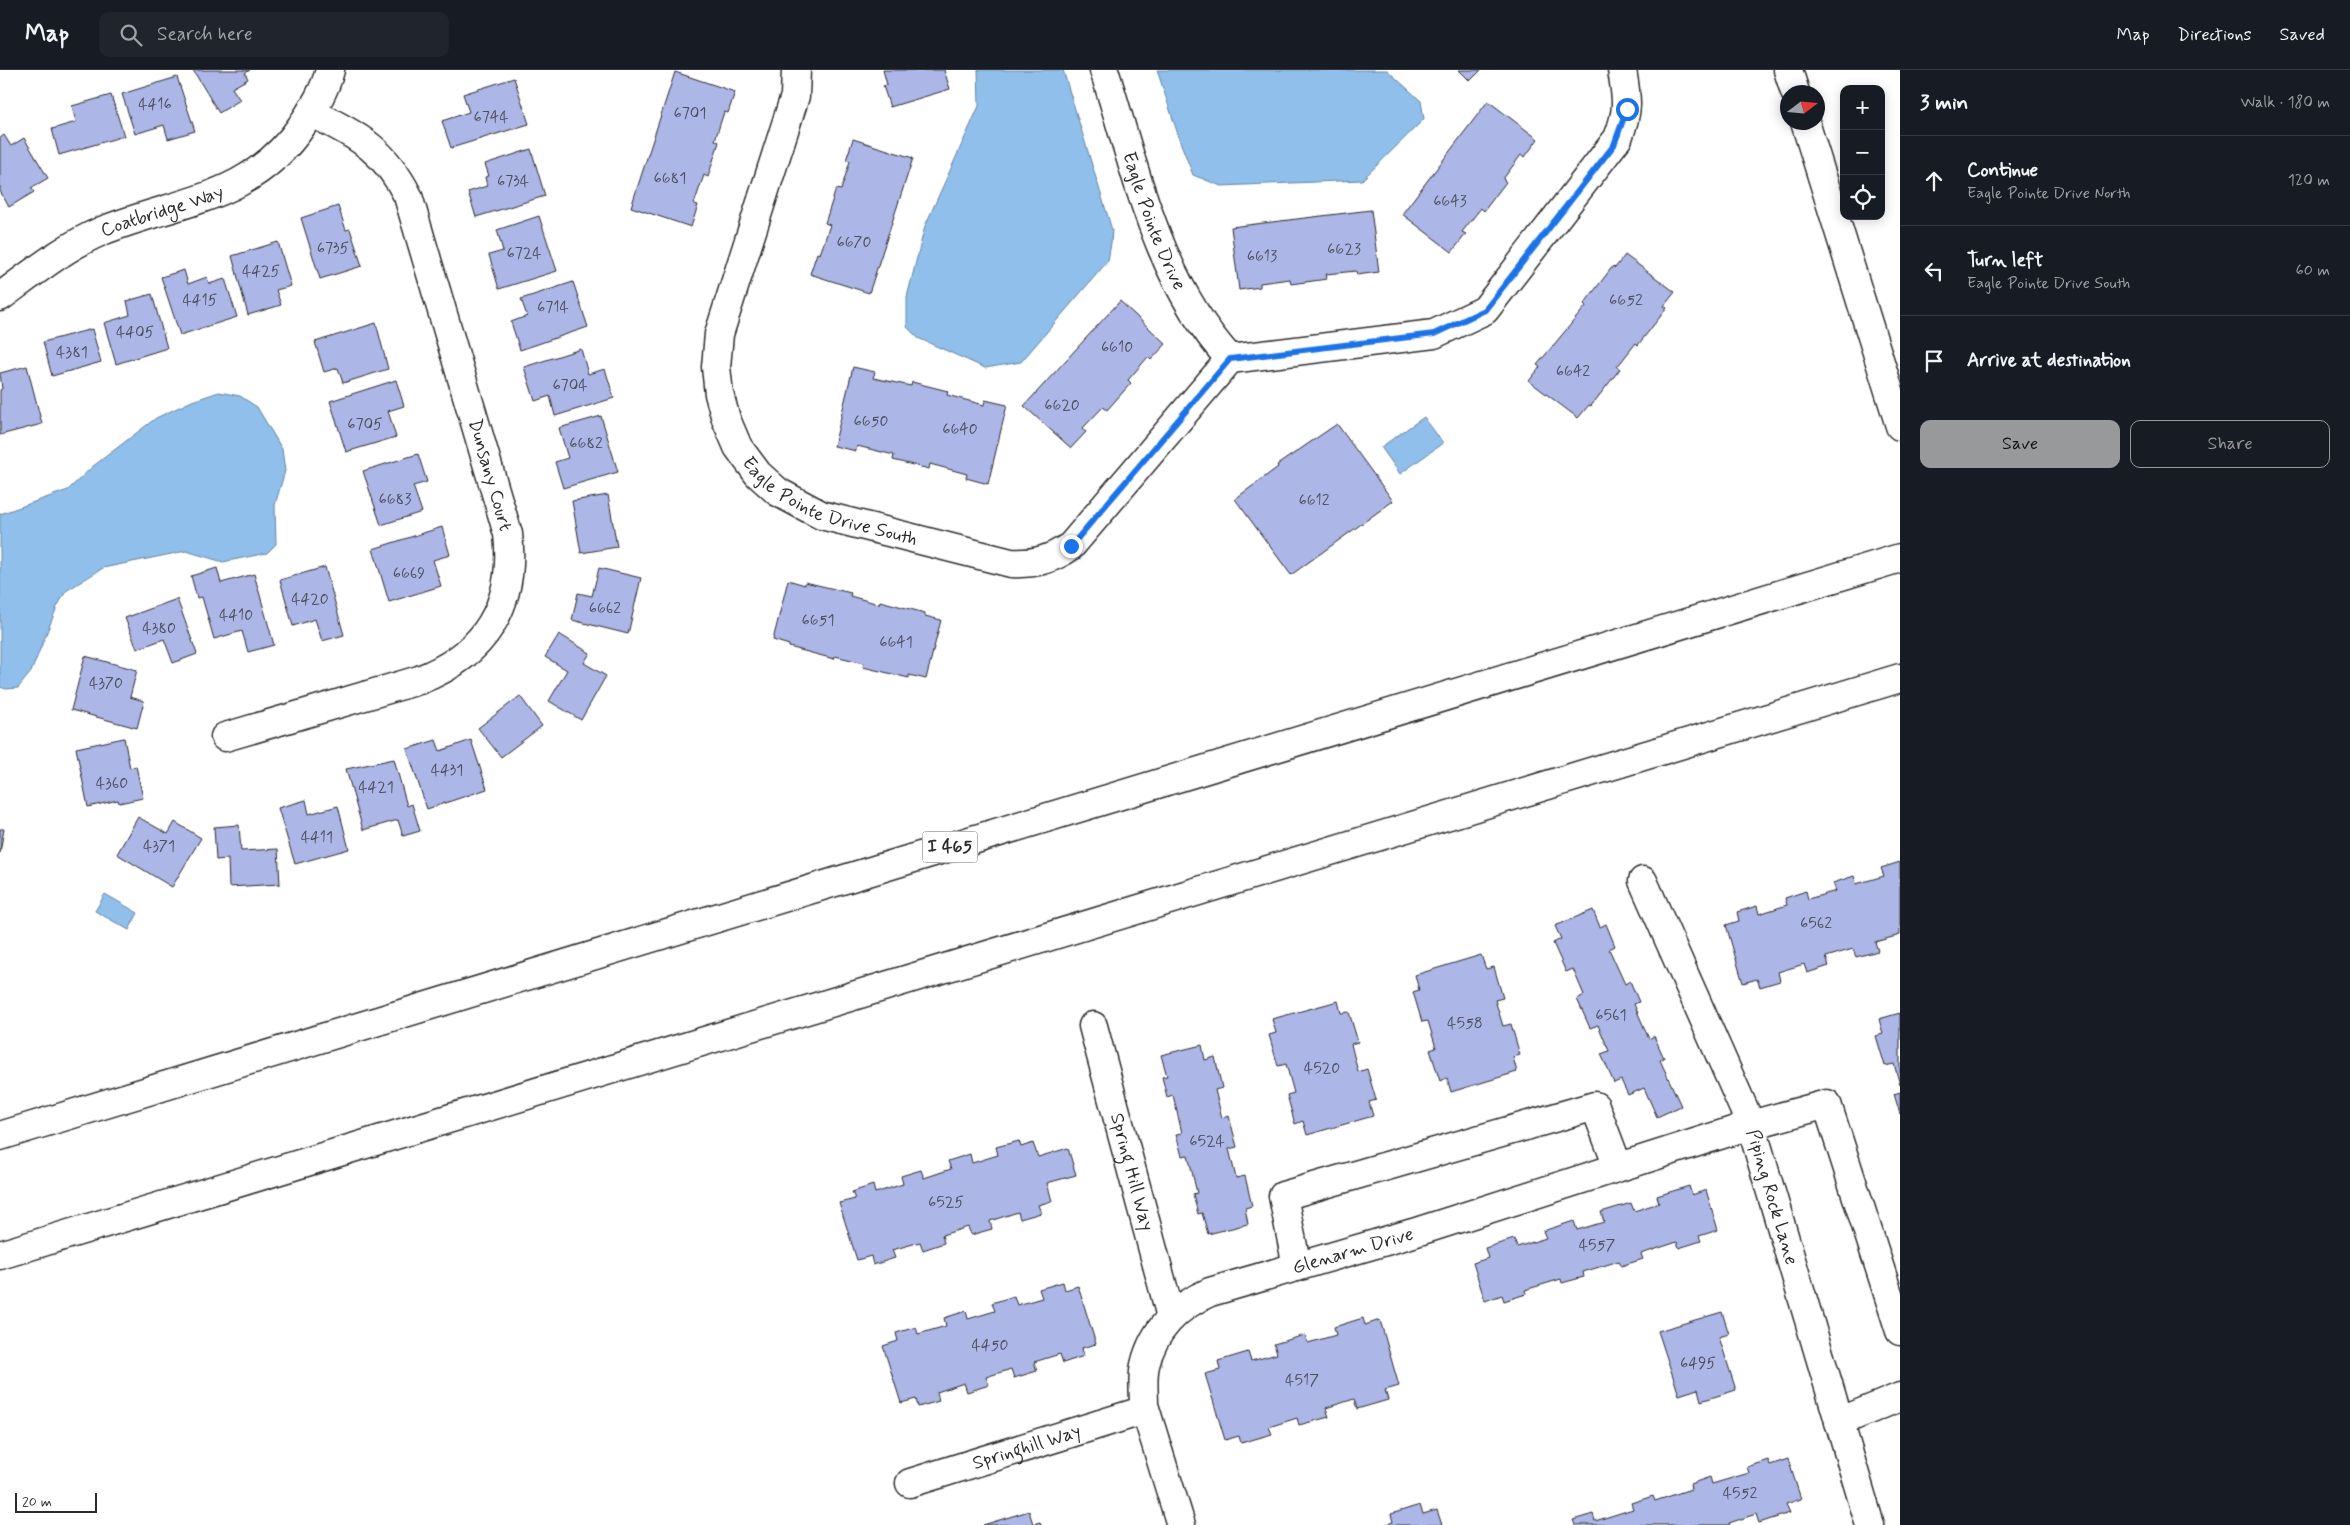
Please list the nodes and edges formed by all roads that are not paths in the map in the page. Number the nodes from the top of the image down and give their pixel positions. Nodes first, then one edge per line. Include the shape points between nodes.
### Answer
1 (330, 70) edge
2 (796, 70) edge
3 (1104, 70) edge
4 (1622, 70) edge
5 (1788, 70) edge
6 (1793, 85) edge
7 (311, 112) junction
8 (1808, 130) edge
9 (0, 297) edge
10 (1230, 359) junction
11 (1900, 426) edge
12 (1900, 558) edge
13 (1900, 678) edge
14 (225, 737) dead end
15 (1643, 881) dead end
16 (1093, 1026) dead end
17 (1751, 1125) junction
18 (0, 1136) edge
19 (1618, 1167) junction
20 (0, 1255) edge
21 (1297, 1267) junction
22 (1171, 1317) junction
23 (1900, 1331) edge
24 (1900, 1397) edge
25 (1145, 1410) junction
26 (1839, 1422) junction
27 (910, 1483) dead end
28 (1181, 1525) edge
29 (1870, 1525) edge

1 - 7 main road, Coatbridge Way
2 - 10 main road, Eagle Pointe Drive South via 795,96 719,334 716,360 719,394 733,437 758,474 778,492 821,515 1011,563 1043,561 1071,546
3 - 10 main road, Eagle Pointe Drive via 1160,248 1189,307
4 - 10 main road via 1627,109 1618,138 1485,310 1434,334
5 - 6 main road
7 - 9 main road, Coatbridge Way via 288,144 246,179 210,197 94,235 62,252
7 - 14 main road, Dunsany Court via 352,133 376,150 394,171 408,196 508,534 509,575 502,604 492,624 466,654 445,669 419,680
8 - 11 main road
12 - 18 main road, I 465
13 - 20 main road
15 - 17 main road, Piping Rock Lane
16 - 22 main road, Spring Hill Way
17 - 19 main road, Glenarm Drive
17 - 23 main road, Glenarm Drive via 1827,1104
17 - 26 main road, Piping Rock Lane
19 - 21 main road, Glenarm Drive
19 - 21 main road via 1595,1106 1283,1196
21 - 22 main road, Glenarm Drive via 1210,1292 1185,1305
22 - 25 main road, Glenarm Drive via 1151,1345 1144,1367
24 - 26 main road
25 - 27 main road, Springhill Way
25 - 28 main road, Glenarm Drive
26 - 29 main road, Piping Rock Lane

